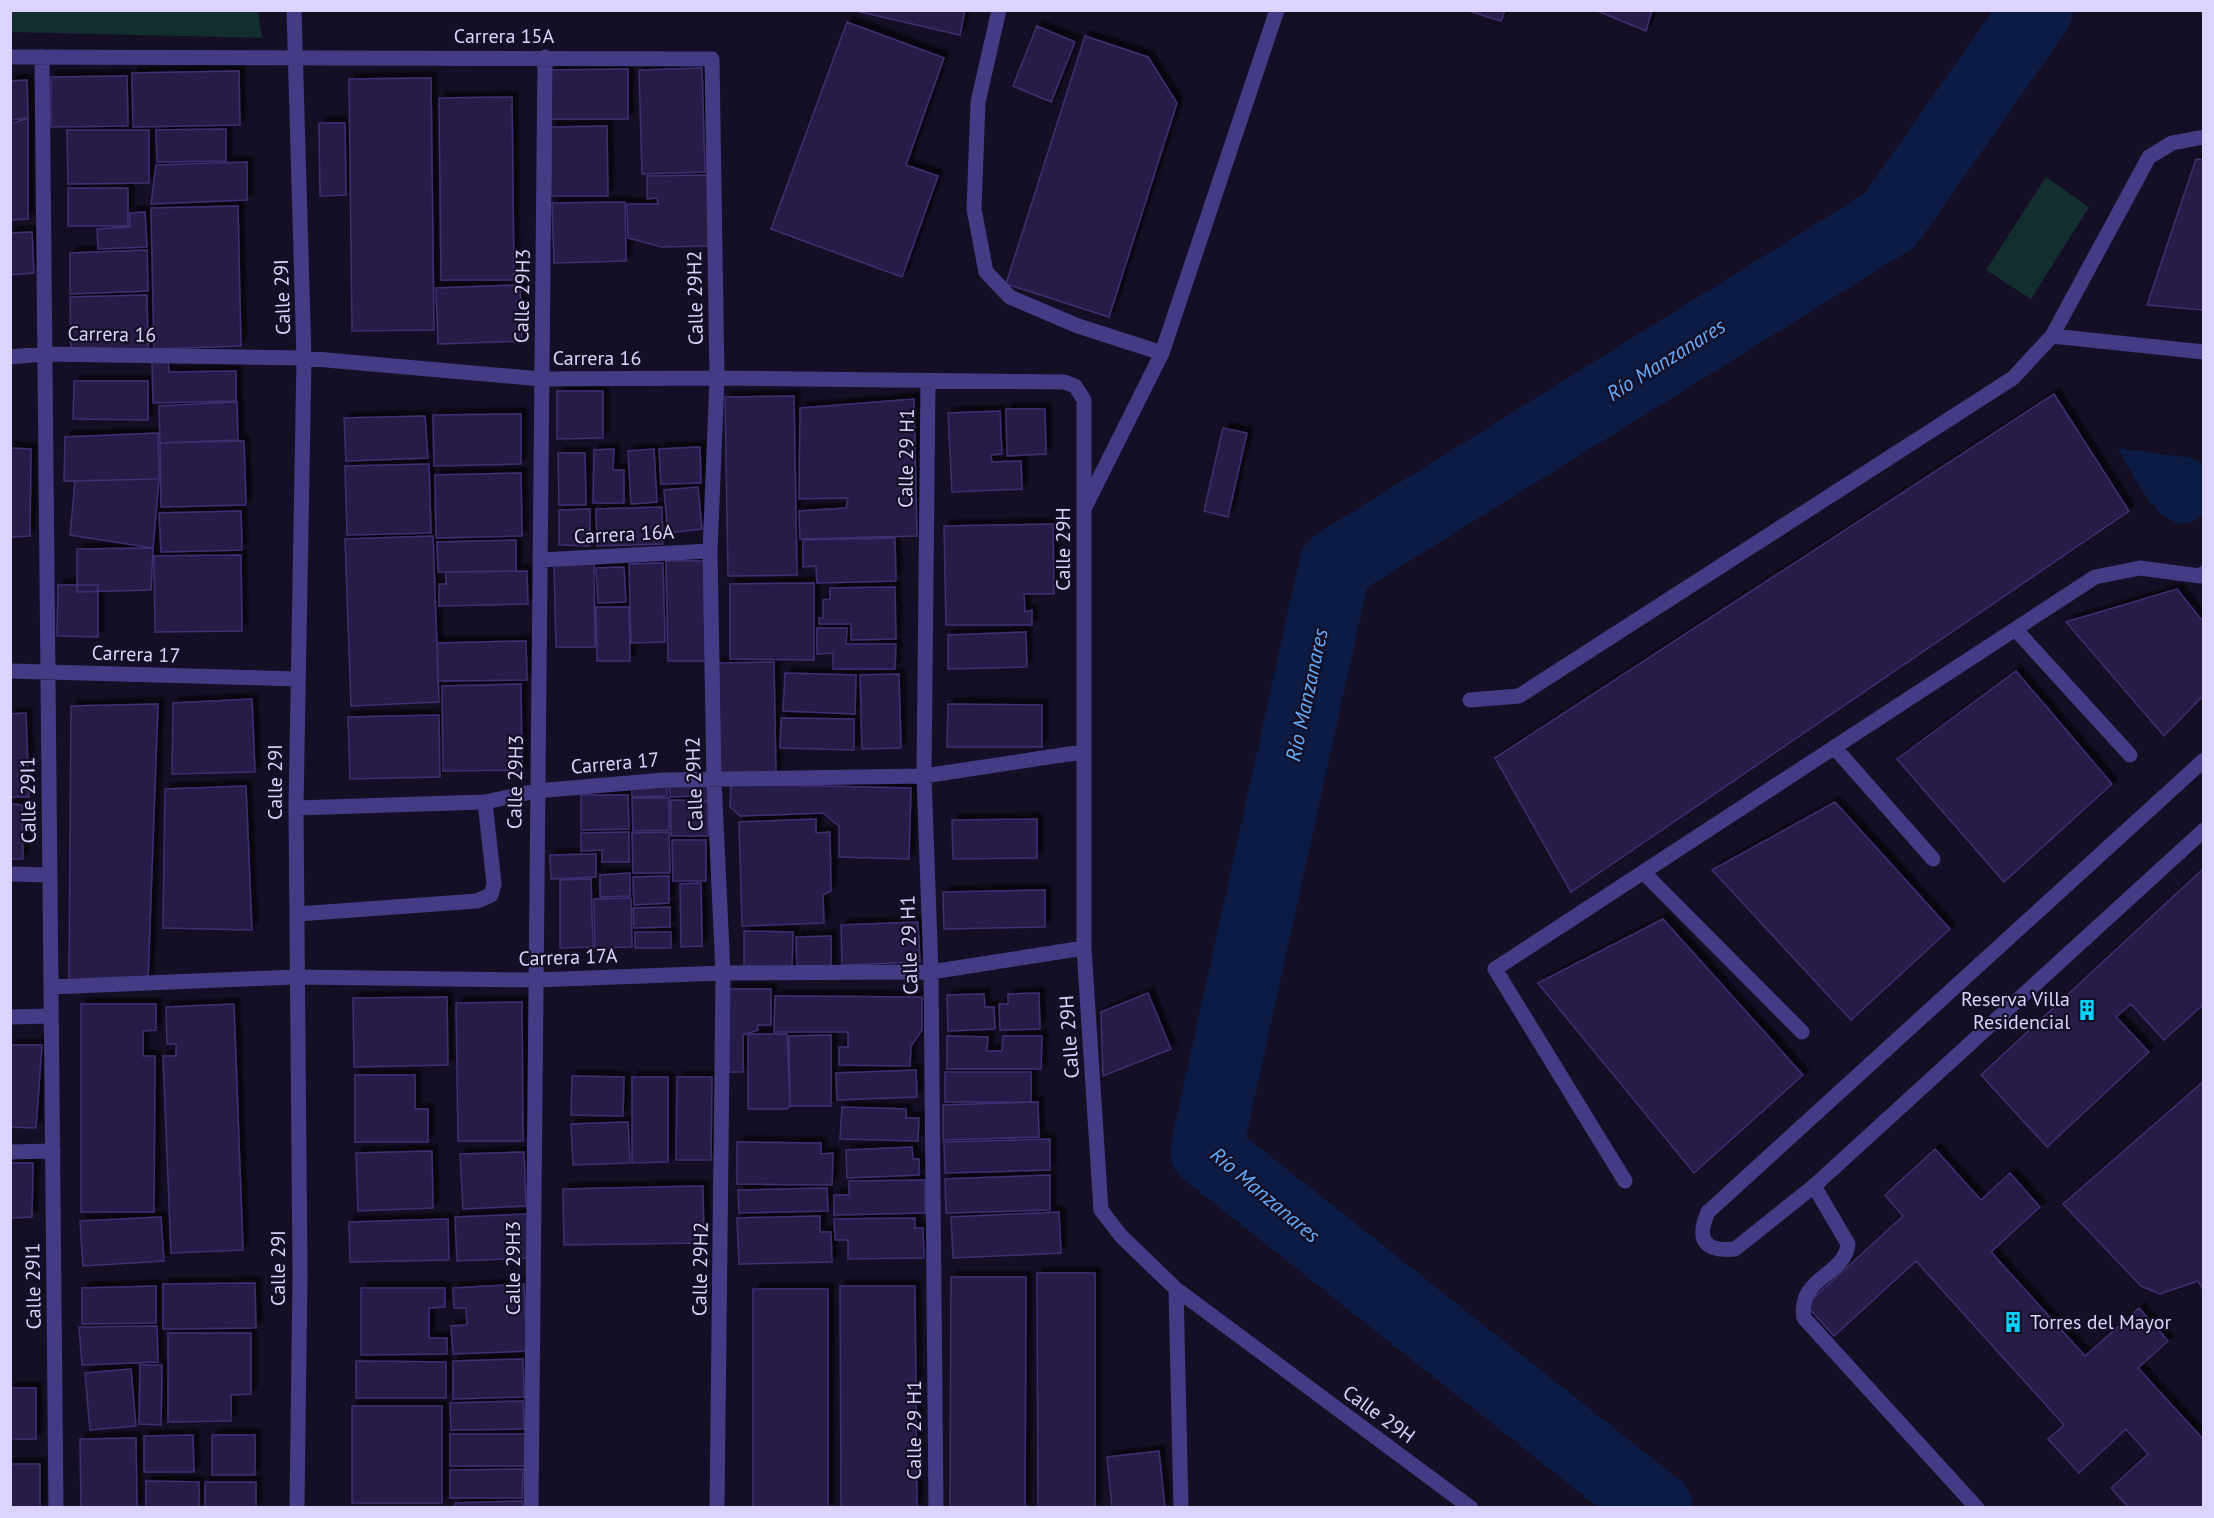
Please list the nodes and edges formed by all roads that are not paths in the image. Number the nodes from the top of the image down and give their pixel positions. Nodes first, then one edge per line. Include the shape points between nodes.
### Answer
1 (294, 10) edge
2 (999, 10) edge
3 (1277, 10) edge
4 (10, 57) edge
5 (42, 57) junction
6 (295, 57) junction
7 (545, 57) junction
8 (712, 59) joint
9 (2204, 137) edge
10 (2052, 336) junction
11 (2204, 352) edge
12 (1162, 353) junction
13 (44, 354) junction
14 (10, 357) edge
15 (304, 358) junction
16 (717, 378) junction
17 (542, 379) junction
18 (928, 381) junction
19 (1075, 386) joint
20 (1084, 510) junction
21 (710, 551) junction
22 (540, 560) junction
23 (2202, 576) edge
24 (2016, 630) junction
25 (10, 671) edge
26 (48, 672) junction
27 (297, 679) junction
28 (1470, 700) dead end
29 (1834, 747) junction
30 (1082, 752) junction
31 (2130, 755) dead end
32 (2204, 760) edge
33 (924, 776) junction
34 (714, 779) junction
35 (536, 791) junction
36 (485, 802) junction
37 (296, 808) junction
38 (2204, 830) edge
39 (1933, 859) dead end
40 (1643, 872) junction
41 (10, 874) edge
42 (50, 875) junction
43 (298, 914) junction
44 (1084, 948) junction
45 (931, 972) junction
46 (723, 973) junction
47 (295, 977) junction
48 (535, 980) junction
49 (51, 987) junction
50 (51, 1016) junction
51 (10, 1017) edge
52 (1802, 1032) dead end
53 (53, 1151) junction
54 (10, 1152) edge
55 (1625, 1181) dead end
56 (1814, 1186) junction
57 (1176, 1290) junction
58 (56, 1508) edge
59 (297, 1508) edge
60 (531, 1508) edge
61 (717, 1508) edge
62 (936, 1508) edge
63 (1181, 1508) edge
64 (1471, 1508) edge
65 (1977, 1508) edge

1 - 6 street
2 - 12 street via 978,102 974,209 986,272 1010,297 1078,326
3 - 12 street
4 - 5 street, Carrera 15A
5 - 6 street, Carrera 15A
5 - 13 street, Calle 29I1
6 - 7 street, Carrera 15A
6 - 15 street, Calle 29I
7 - 8 street, Carrera 15A
7 - 17 street, Calle 29H3
8 - 16 street, Calle 29H2
9 - 10 street via 2172,142 2149,157
10 - 11 street
10 - 28 street via 2013,378 1991,393 1519,696
12 - 20 street
13 - 14 street, Carrera 16
13 - 15 street, Carrera 16
13 - 26 street, Calle 29I1
15 - 17 street, Carrera 16
15 - 27 street, Calle 29I
16 - 17 street, Carrera 16
16 - 18 street, Carrera 16
16 - 21 street, Calle 29H2
17 - 22 street, Calle 29H3
18 - 19 street, Carrera 16 via 1064,382
18 - 33 street, Calle 29 H1
19 - 20 street, Calle 29H via 1084,400
20 - 30 street, Calle 29H
21 - 22 street, Carrera 16A
21 - 34 street, Calle 29H2
22 - 35 street, Calle 29H3
23 - 24 street via 2140,568 2096,577
24 - 29 street
24 - 31 street
25 - 26 street, Carrera 17
26 - 27 street, Carrera 17
26 - 42 street, Calle 29I1
27 - 37 street, Calle 29I
29 - 39 street
29 - 40 street
30 - 33 street, Carrera 17
30 - 44 street, Calle 29H
32 - 56 street via 1708,1212 1701,1228 1704,1240 1720,1251 1735,1249
33 - 34 street, Carrera 17
33 - 45 street, Calle 29 H1
34 - 35 street, Carrera 17
34 - 46 street, Calle 29H2
35 - 36 street, Carrera 17
35 - 48 street, Calle 29H3
36 - 37 street, Carrera 17
36 - 43 street via 494,884 491,895 477,902
37 - 43 street, Calle 29I
38 - 56 street
40 - 52 street
40 - 55 street via 1495,969
41 - 42 street
42 - 49 street, Calle 29I1
43 - 47 street, Calle 29I
44 - 45 street, Carrera 17A
44 - 57 street, Calle 29H via 1101,1210 1121,1236
45 - 46 street, Carrera 17A
45 - 62 street, Calle 29 H1
46 - 48 street, Carrera 17A
46 - 61 street, Calle 29H2
47 - 48 street, Carrera 17A
47 - 49 street, Carrera 17A
47 - 59 street, Calle 29I via 300,1274
48 - 60 street, Calle 29H3
49 - 50 street, Calle 29I1
50 - 51 street
50 - 53 street, Calle 29I1
53 - 54 street
53 - 58 street, Calle 29I1
56 - 65 street via 1848,1244 1843,1258 1808,1291 1803,1300 1804,1318
57 - 63 street
57 - 64 street, Calle 29H

